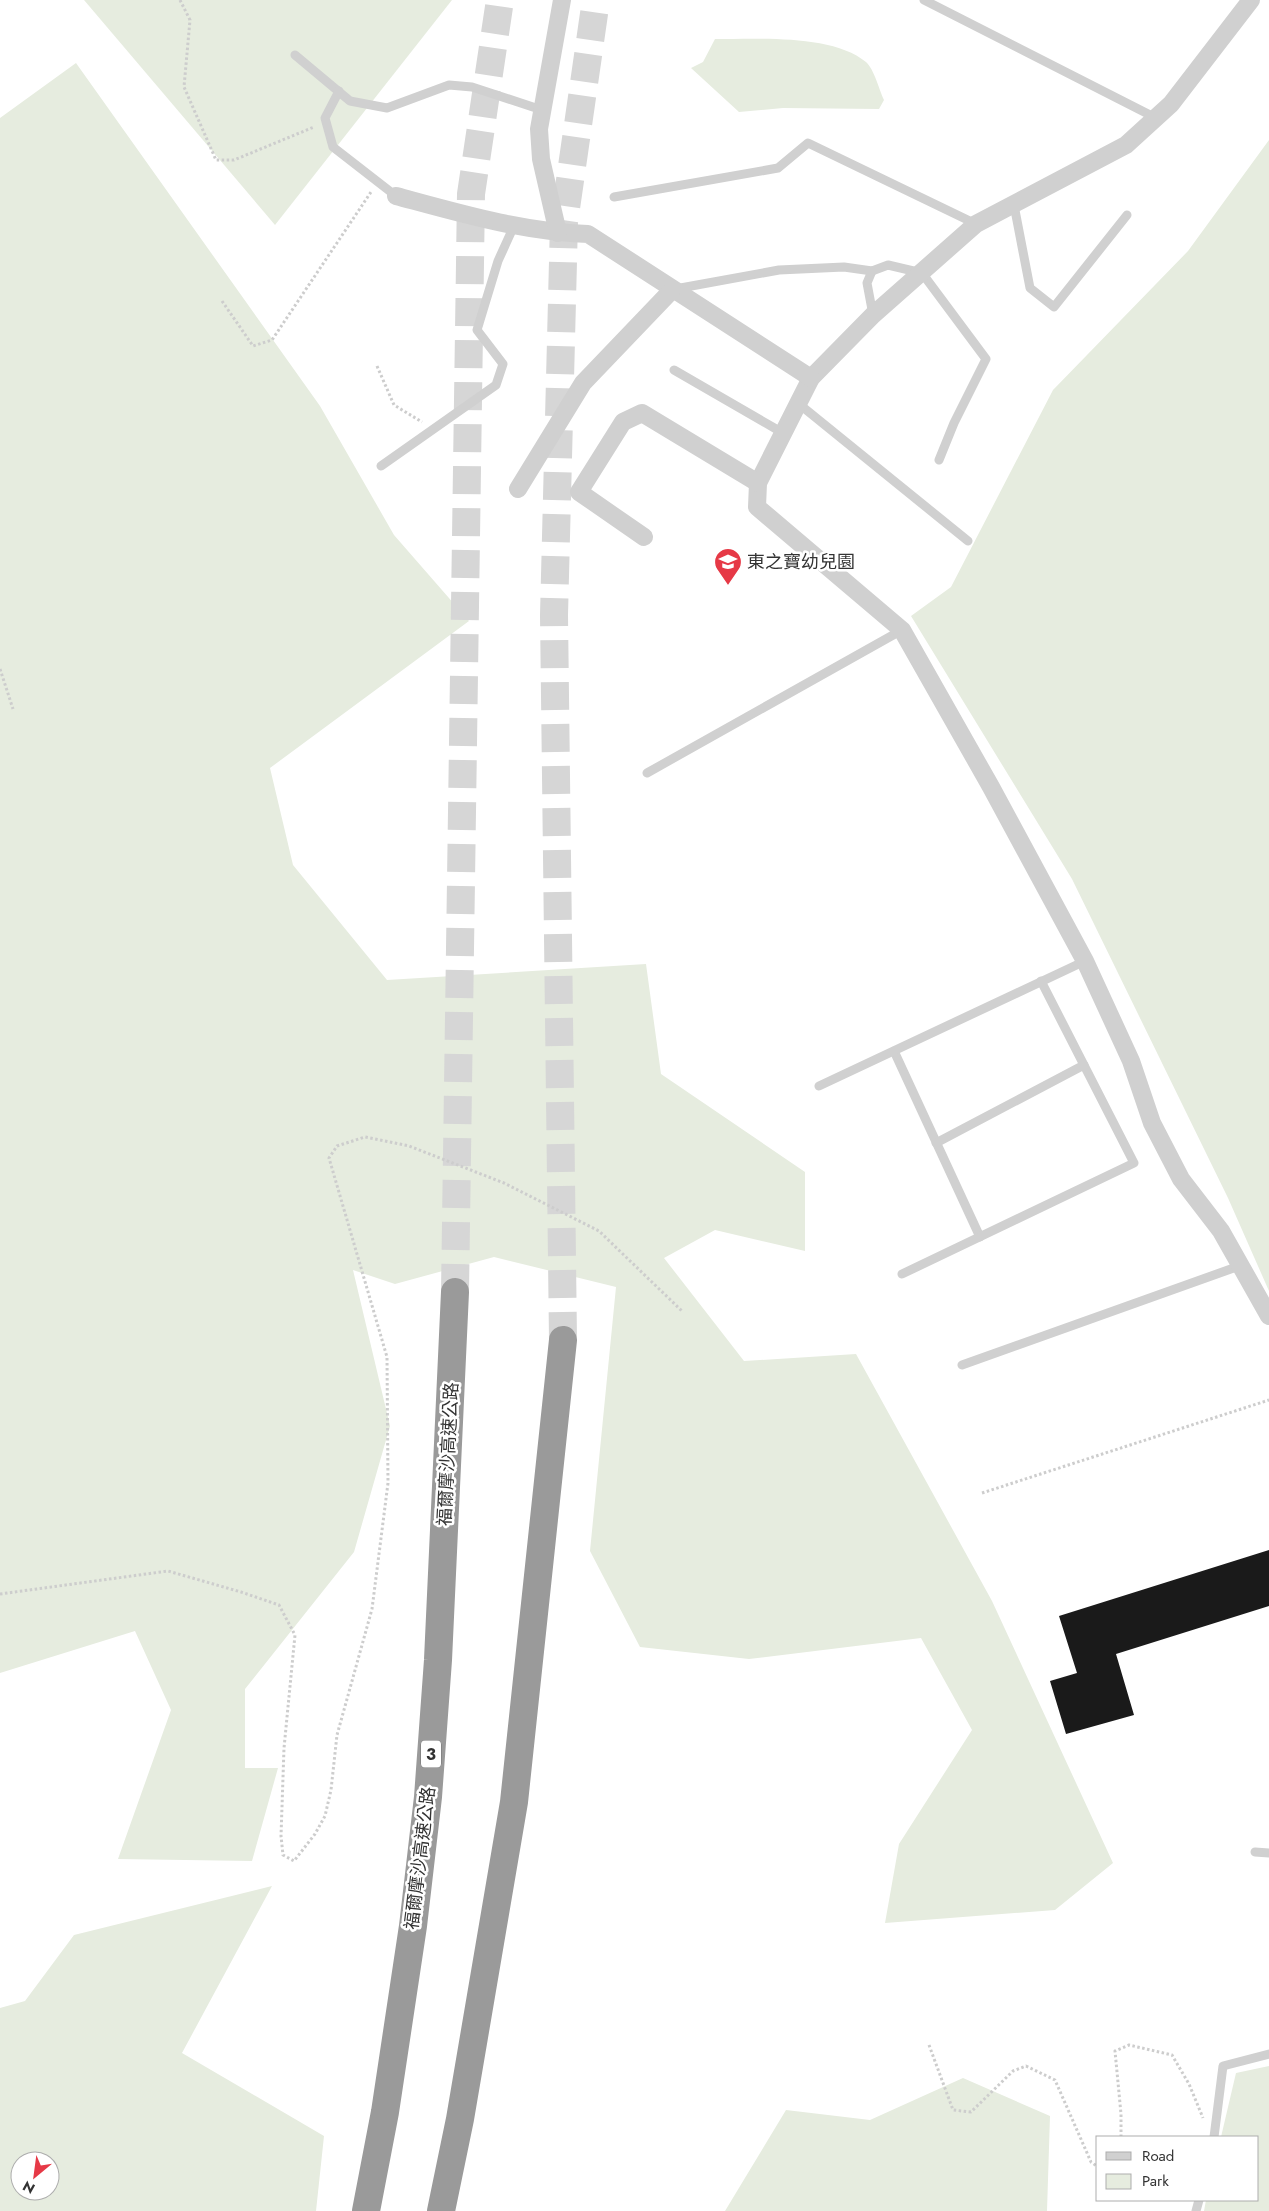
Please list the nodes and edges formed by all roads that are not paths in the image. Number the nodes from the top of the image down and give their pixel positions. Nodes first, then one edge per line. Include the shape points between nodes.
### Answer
1 (562, 0) edge
2 (924, 0) edge
3 (1251, 0) edge
4 (295, 55) dead end
5 (338, 91) junction
6 (542, 110) junction
7 (1156, 118) junction
8 (396, 196) joint
9 (614, 197) dead end
10 (1014, 205) junction
11 (1127, 215) dead end
12 (976, 224) junction
13 (558, 233) junction
14 (872, 271) junction
15 (922, 273) junction
16 (672, 290) junction
17 (873, 315) junction
18 (674, 370) dead end
19 (811, 378) junction
20 (799, 404) junction
21 (783, 433) junction
22 (939, 460) dead end
23 (381, 466) dead end
24 (758, 483) junction
25 (518, 490) dead end
26 (644, 537) dead end
27 (968, 541) dead end
28 (902, 630) junction
29 (647, 773) dead end
30 (1085, 961) junction
31 (1041, 981) junction
32 (894, 1051) junction
33 (1084, 1065) junction
34 (819, 1086) dead end
35 (936, 1143) junction
36 (980, 1237) junction
37 (1242, 1265) junction
38 (902, 1274) dead end
39 (455, 1292) tunnel mouth
40 (1269, 1316) edge
41 (563, 1340) tunnel mouth
42 (962, 1365) dead end
43 (1255, 1852) dead end
44 (1269, 1853) edge
45 (1269, 2054) edge
46 (1214, 2136) edge
47 (366, 2211) edge
48 (441, 2211) edge

1 - 6 street
2 - 7 lane
3 - 7 street via 1171,104
4 - 5 lane
5 - 6 lane via 350,101 387,108 449,85 472,87
5 - 8 lane via 326,118 333,147
6 - 13 street via 539,129 541,159
7 - 10 street via 1126,145
8 - 13 street via 469,216
9 - 12 lane via 778,168 808,143
10 - 11 lane via 1030,288 1054,307
10 - 12 street
12 - 15 street
13 - 16 street via 588,234
13 - 23 lane via 513,228 498,261 477,330 503,364 496,385
14 - 15 lane via 888,266
14 - 16 lane via 844,267 779,270
14 - 17 lane via 867,283
15 - 17 street
15 - 22 lane via 986,359
16 - 19 street
16 - 25 street via 582,383
17 - 19 street
18 - 21 lane
19 - 20 street
20 - 21 street
20 - 27 lane
21 - 24 street
24 - 26 street via 642,413 623,422 579,492
24 - 28 street via 757,506
28 - 29 lane
28 - 30 street
30 - 31 lane
30 - 37 street via 1131,1061 1152,1123 1181,1179 1221,1231
31 - 32 lane
31 - 33 lane
32 - 34 lane
32 - 35 lane
33 - 35 lane
33 - 36 lane via 1134,1163
35 - 36 lane
36 - 38 lane
37 - 40 street
37 - 42 lane
39 - 47 highway, 福爾摩沙高速公路 / 3 via 438,1660 428,1796 413,1926 385,2112
41 - 48 highway via 514,1802 460,2119
43 - 44 lane
45 - 46 lane via 1223,2066

